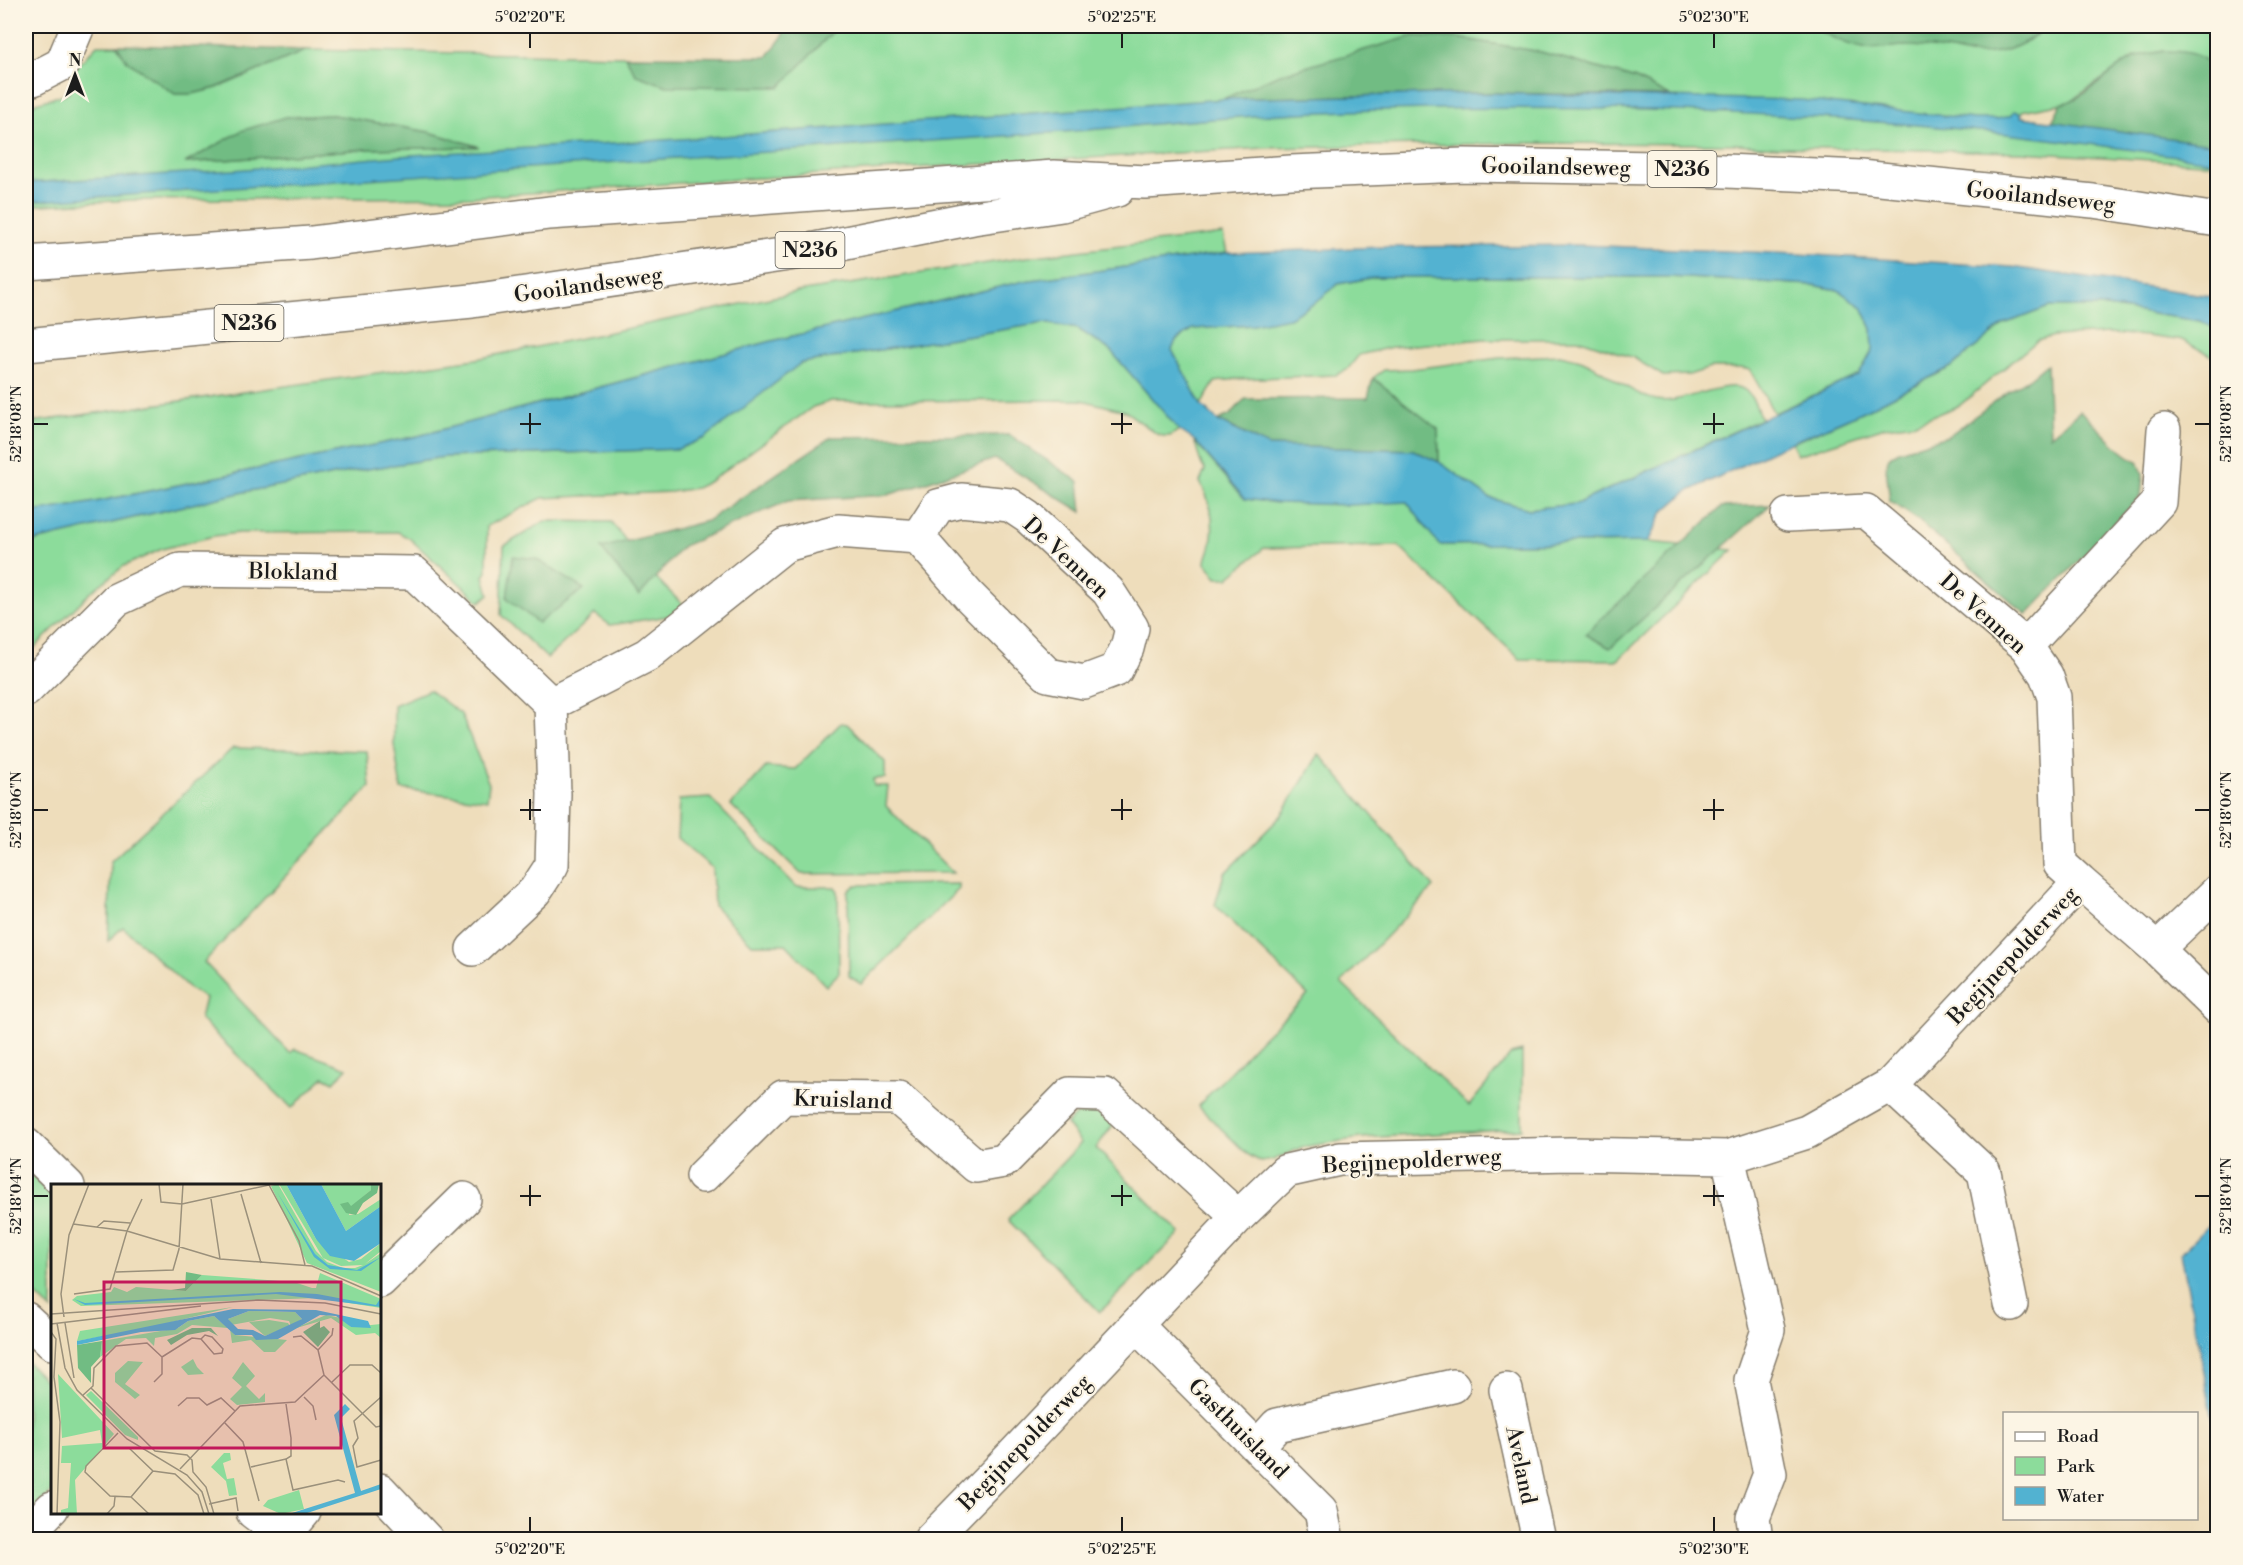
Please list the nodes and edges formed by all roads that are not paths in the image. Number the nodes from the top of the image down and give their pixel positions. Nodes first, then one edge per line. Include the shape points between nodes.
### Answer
1 (78, 26) edge
2 (26, 80) edge
3 (1145, 182) junction
4 (2217, 220) edge
5 (26, 263) edge
6 (26, 345) edge
7 (2164, 430) dead end
8 (1788, 515) dead end
9 (918, 537) junction
10 (2026, 646) junction
11 (26, 690) edge
12 (551, 704) junction
13 (2080, 882) junction
14 (2217, 891) edge
15 (473, 949) dead end
16 (2157, 949) junction
17 (2217, 1008) edge
18 (1890, 1085) junction
19 (26, 1145) edge
20 (1728, 1157) junction
21 (703, 1176) dead end
22 (67, 1184) edge
23 (464, 1199) dead end
24 (1238, 1217) junction
25 (381, 1280) edge
26 (2012, 1304) dead end
27 (26, 1319) edge
28 (1136, 1325) junction
29 (51, 1342) edge
30 (1454, 1386) dead end
31 (1506, 1390) dead end
32 (1257, 1446) junction
33 (381, 1491) edge
34 (51, 1509) edge
35 (258, 1514) edge
36 (292, 1529) edge
37 (26, 1535) edge
38 (427, 1539) edge
39 (930, 1539) edge
40 (1327, 1539) edge
41 (1539, 1539) edge
42 (1756, 1539) edge

1 - 2 street via 62,64
3 - 4 street, Gooilandseweg / N236 via 1464,165 1659,168 1861,177 2093,201
3 - 5 street, Gooilandseweg / N236 via 1054,177 549,213 311,243
3 - 6 street, Gooilandseweg / N236 via 1062,205 795,253 472,301
7 - 10 street via 2159,502
8 - 10 street, De Vennen via 1866,511
9 - 9 street, De Vennen via 938,506 961,500 1010,505 1028,517 1108,591 1132,628 1116,670 1084,682 1047,675 969,596
9 - 12 street via 838,531 785,545 647,655
10 - 13 street, De Vennen via 2046,675 2055,697 2060,864
11 - 12 street, Blokland via 116,600 180,570 414,573
12 - 15 street via 552,865 535,891
13 - 16 street, Begijnepolderweg
13 - 18 street, Begijnepolderweg
14 - 16 street
16 - 17 street, Begijnepolderweg
18 - 20 street, Begijnepolderweg via 1807,1132
18 - 26 street via 1984,1172
19 - 22 street
20 - 24 street, Begijnepolderweg via 1570,1154 1340,1159 1286,1171
20 - 42 street via 1768,1330 1751,1380 1770,1474 1753,1518
21 - 24 street, Kruisland via 783,1096 898,1098 976,1166 1004,1161 1070,1094 1105,1095
23 - 25 street
24 - 28 street, Begijnepolderweg
27 - 29 street
28 - 32 street, Gasthuisland
28 - 39 street, Begijnepolderweg
30 - 32 street via 1277,1425
31 - 41 street, Aveland
32 - 40 street, Gasthuisland via 1321,1511
33 - 38 street
34 - 37 street
35 - 36 street

